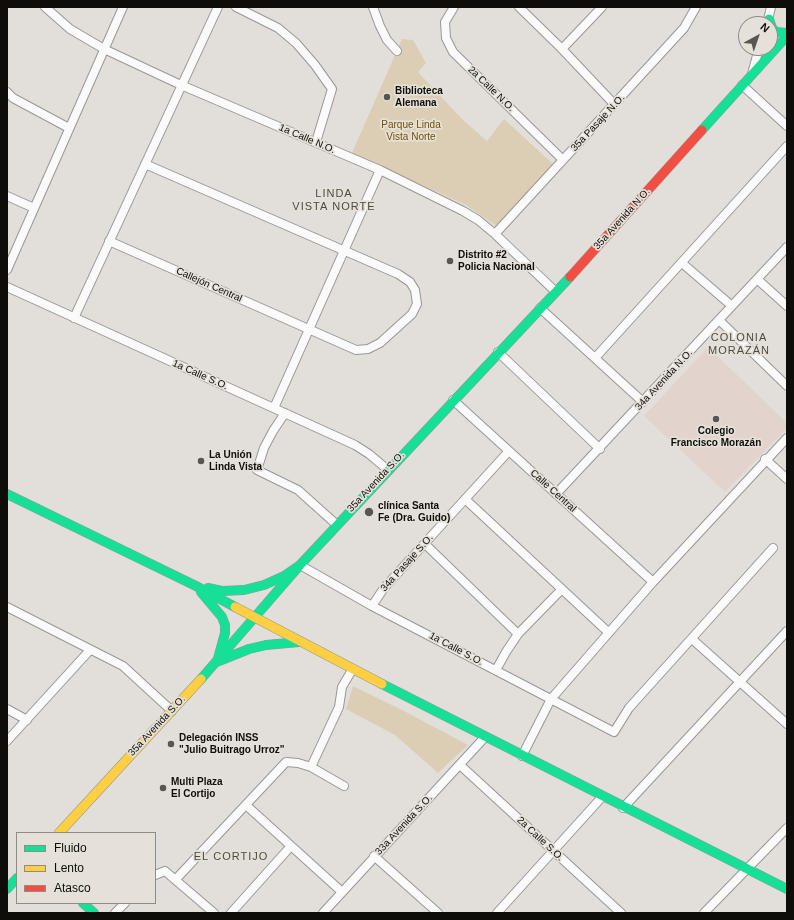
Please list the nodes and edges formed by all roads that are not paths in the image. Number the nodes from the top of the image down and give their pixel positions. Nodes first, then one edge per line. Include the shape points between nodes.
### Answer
1 (45, 7) edge
2 (123, 7) edge
3 (218, 7) edge
4 (236, 7) edge
5 (373, 7) edge
6 (454, 7) edge
7 (519, 7) edge
8 (602, 7) edge
9 (696, 7) edge
10 (787, 34) edge
11 (104, 49) junction
12 (562, 49) junction
13 (397, 51) dead end
14 (757, 56) edge
15 (751, 75) junction
16 (181, 85) junction
17 (742, 85) junction
18 (7, 92) edge
19 (614, 104) junction
20 (787, 126) edge
21 (69, 128) junction
22 (316, 142) junction
23 (787, 146) edge
24 (563, 160) junction
25 (145, 164) junction
26 (380, 170) junction
27 (7, 196) edge
28 (34, 208) junction
29 (494, 234) junction
30 (109, 241) junction
31 (787, 247) edge
32 (343, 249) junction
33 (682, 263) junction
34 (7, 270) edge
35 (757, 279) junction
36 (7, 287) edge
37 (555, 291) junction
38 (732, 306) junction
39 (787, 306) edge
40 (540, 308) junction
41 (74, 318) junction
42 (719, 320) junction
43 (308, 329) junction
44 (498, 352) junction
45 (595, 358) junction
46 (787, 386) edge
47 (453, 400) junction
48 (643, 402) junction
49 (274, 408) junction
50 (285, 413) junction
51 (787, 438) edge
52 (600, 449) junction
53 (508, 452) junction
54 (765, 459) junction
55 (388, 470) junction
56 (787, 479) edge
57 (7, 494) edge
58 (556, 494) junction
59 (466, 499) junction
60 (337, 525) junction
61 (424, 544) junction
62 (773, 548) dead end
63 (300, 565) junction
64 (653, 582) junction
65 (196, 586) junction
66 (562, 589) junction
67 (372, 606) junction
68 (7, 607) edge
69 (255, 618) junction
70 (787, 631) edge
71 (608, 632) junction
72 (518, 634) junction
73 (692, 638) junction
74 (299, 642) junction
75 (90, 650) junction
76 (217, 662) junction
77 (352, 670) junction
78 (496, 670) junction
79 (740, 682) junction
80 (551, 699) junction
81 (7, 709) edge
82 (172, 711) junction
83 (27, 720) junction
84 (787, 724) edge
85 (485, 737) junction
86 (7, 741) edge
87 (522, 756) junction
88 (460, 764) junction
89 (311, 767) junction
90 (344, 786) dead end
91 (602, 797) junction
92 (247, 806) junction
93 (624, 808) junction
94 (787, 828) edge
95 (60, 832) edge
96 (291, 846) junction
97 (554, 851) junction
98 (374, 856) junction
99 (748, 870) junction
100 (156, 875) edge
101 (16, 879) edge
102 (176, 879) junction
103 (7, 889) edge
104 (787, 889) edge
105 (342, 892) junction
106 (84, 904) edge
107 (124, 904) edge
108 (94, 913) edge
109 (115, 913) edge
110 (214, 913) edge
111 (231, 913) edge
112 (323, 913) edge
113 (438, 913) edge
114 (497, 913) edge
115 (621, 913) edge
116 (704, 913) edge

1 - 11 street, 1a Calle N.O. via 70,29
2 - 11 street
3 - 16 street
4 - 22 street via 278,28 315,65 332,89
5 - 13 street via 387,40
6 - 24 street, 2a Calle N.O. via 445,22 446,38 453,52
7 - 12 street
8 - 12 street
9 - 19 street, 35a Pasaje N.O. via 684,28
10 - 15 main road, 35a Avenida N.O.
11 - 16 street, 1a Calle N.O.
11 - 21 street
12 - 19 street
14 - 15 street
15 - 17 main road, 35a Avenida N.O.
16 - 22 street, 1a Calle N.O.
16 - 25 street
17 - 20 street
17 - 37 main road, 35a Avenida N.O.
18 - 21 street via 13,98
19 - 24 street, 35a Pasaje N.O.
21 - 28 street
22 - 26 street, 1a Calle N.O.
23 - 33 street
24 - 29 street, 35a Pasaje N.O.
25 - 30 street
25 - 32 street
26 - 29 street, 1a Calle N.O. via 463,211
26 - 32 street
27 - 28 street
28 - 34 street
29 - 37 street, 1a Calle N.O.
30 - 41 street
30 - 43 street, Callejón Central
31 - 35 street, 34a Avenida N.O.
32 - 43 street
32 - 43 street via 410,282 416,290 417,304 412,314 380,343 368,349 356,350
33 - 38 street
33 - 45 street
35 - 38 street, 34a Avenida N.O.
35 - 39 street
36 - 41 street, 1a Calle S.O.
37 - 40 main road, 35a Avenida N.O.
38 - 42 street, 34a Avenida N.O.
40 - 44 main road, 35a Avenida N.O.
40 - 45 street
41 - 49 street, 1a Calle S.O.
42 - 46 street
42 - 48 street, 34a Avenida N.O.
43 - 49 street
44 - 47 main road, 35a Avenida N.O.
44 - 52 street
45 - 48 street
47 - 53 street, Calle Central
47 - 55 main road, 35a Avenida S.O.
48 - 52 street, 34a Avenida N.O.
49 - 50 street, 1a Calle S.O.
50 - 55 street, 1a Calle S.O. via 355,445
50 - 60 street via 264,448 257,470 298,490
51 - 54 street
52 - 58 street, 34a Avenida N.O.
53 - 58 street, Calle Central
53 - 59 street, 34a Pasaje S.O.
54 - 56 street
54 - 64 street
55 - 60 main road, 35a Avenida S.O.
57 - 65 main road
58 - 64 street, Calle Central
59 - 61 street, 34a Pasaje S.O.
59 - 66 street
60 - 63 main road, 35a Avenida S.O.
61 - 67 street, 34a Pasaje S.O. via 384,588
61 - 72 street
62 - 73 street
63 - 65 main road via 264,585 244,590 222,591
63 - 67 street, 1a Calle S.O.
63 - 69 main road
64 - 71 street
65 - 69 main road
65 - 76 main road via 222,617 225,625
66 - 71 street
66 - 72 street
67 - 78 street, 1a Calle S.O.
68 - 75 street
69 - 74 main road
69 - 76 main road, 35a Avenida S.O.
70 - 79 street
71 - 80 street
72 - 78 street
73 - 79 street
73 - 80 street, 1a Calle S.O. via 629,708 614,732
74 - 76 main road via 266,644
74 - 77 main road
75 - 82 street via 123,666
75 - 83 street
76 - 82 main road, 35a Avenida S.O.
77 - 85 main road
77 - 89 street via 342,687 339,707
78 - 80 street, 1a Calle S.O.
79 - 84 street
79 - 93 street
80 - 87 street
81 - 83 street
82 - 95 main road, 35a Avenida S.O.
83 - 86 street
85 - 87 main road
85 - 88 street, 33a Avenida S.O.
87 - 91 main road
88 - 97 street, 2a Calle S.O.
88 - 98 street, 33a Avenida S.O.
89 - 90 street
89 - 92 street via 286,762
91 - 93 main road
91 - 97 street
92 - 96 street
92 - 102 street
93 - 99 main road
94 - 99 street
96 - 105 street
96 - 111 street
97 - 114 street
97 - 115 street, 2a Calle S.O.
98 - 105 street, 33a Avenida S.O.
98 - 113 street
99 - 104 main road
99 - 116 street
100 - 102 street via 165,871
101 - 103 main road
102 - 110 street
105 - 112 street, 33a Avenida S.O.
106 - 108 main road
107 - 109 street

